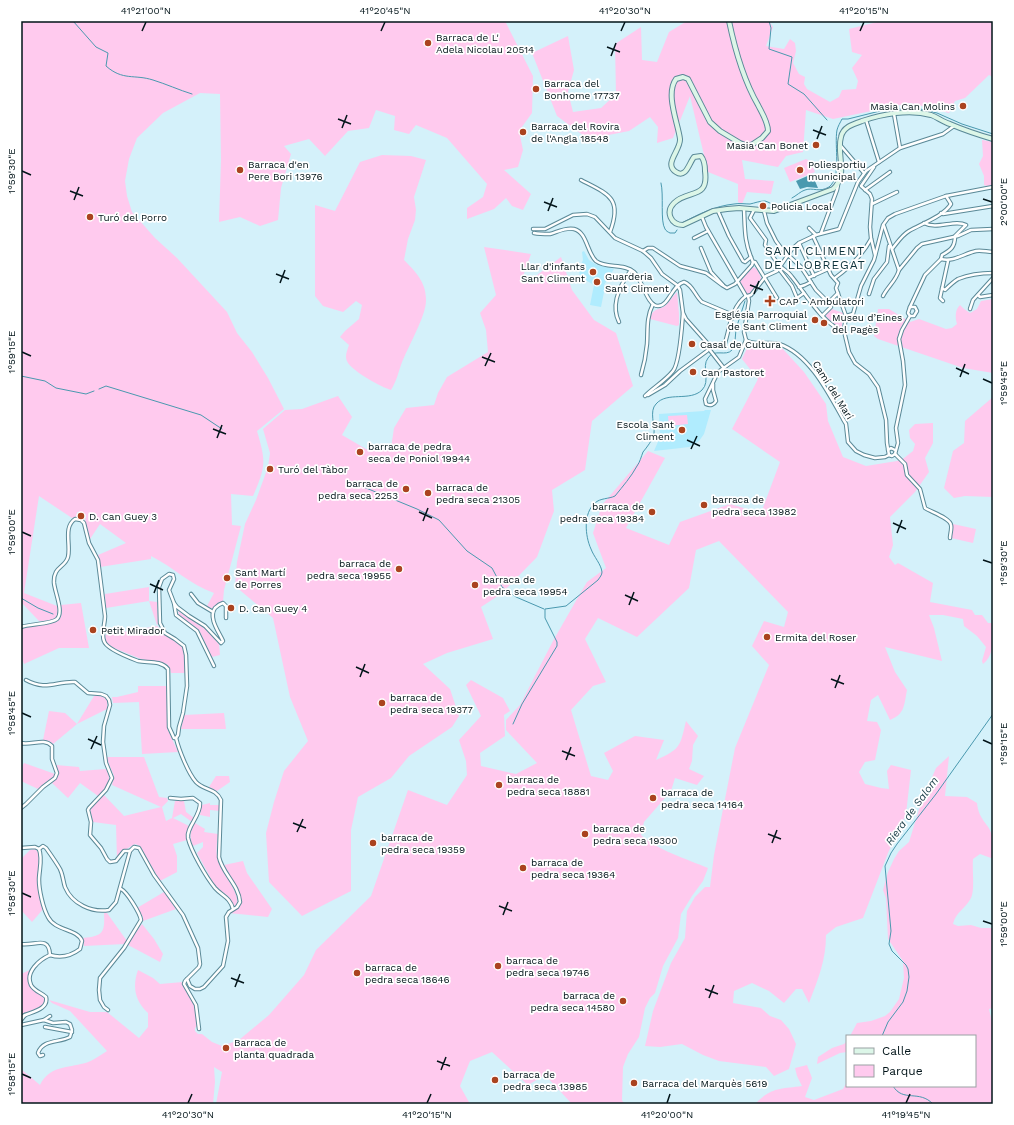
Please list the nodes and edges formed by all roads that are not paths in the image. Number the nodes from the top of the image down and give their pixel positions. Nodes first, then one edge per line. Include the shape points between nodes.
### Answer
1 (729, 21) edge
2 (894, 114) junction
3 (866, 120) junction
4 (954, 126) junction
5 (993, 139) edge
6 (840, 146) junction
7 (900, 148) junction
8 (879, 162) junction
9 (875, 166) junction
10 (890, 172) dead end
11 (864, 173) junction
12 (581, 180) dead end
13 (838, 184) junction
14 (991, 187) edge
15 (865, 190) junction
16 (897, 192) dead end
17 (946, 196) junction
18 (872, 204) junction
19 (993, 206) edge
20 (744, 208) junction
21 (718, 210) junction
22 (754, 210) junction
23 (764, 211) junction
24 (940, 213) junction
25 (702, 216) junction
26 (924, 223) junction
27 (883, 225) junction
28 (809, 228) dead end
29 (993, 229) edge
30 (708, 231) junction
31 (610, 232) junction
32 (882, 232) junction
33 (821, 233) junction
34 (886, 234) junction
35 (815, 235) junction
36 (955, 236) junction
37 (694, 238) dead end
38 (871, 238) junction
39 (799, 243) junction
40 (890, 244) junction
41 (701, 248) dead end
42 (892, 249) junction
43 (643, 251) junction
44 (993, 252) edge
45 (875, 255) junction
46 (787, 256) junction
47 (751, 257) junction
48 (941, 259) junction
49 (948, 260) junction
50 (754, 263) junction
51 (780, 268) junction
52 (828, 269) junction
53 (631, 270) junction
54 (899, 270) junction
55 (993, 273) edge
56 (814, 276) junction
57 (764, 278) junction
58 (808, 278) junction
59 (835, 278) junction
60 (993, 278) edge
61 (737, 282) junction
62 (811, 282) junction
63 (677, 285) junction
64 (725, 287) junction
65 (799, 287) junction
66 (942, 288) junction
67 (804, 293) junction
68 (838, 293) junction
69 (869, 294) dead end
70 (978, 294) junction
71 (993, 294) edge
72 (747, 296) junction
73 (884, 296) dead end
74 (777, 298) dead end
75 (943, 301) dead end
76 (829, 302) junction
77 (653, 304) junction
78 (910, 308) junction
79 (970, 309) dead end
80 (683, 313) junction
81 (733, 315) junction
82 (822, 315) junction
83 (846, 316) junction
84 (910, 316) junction
85 (619, 322) dead end
86 (689, 323) junction
87 (682, 324) junction
88 (844, 332) junction
89 (746, 340) junction
90 (709, 348) junction
91 (723, 367) junction
92 (641, 375) dead end
93 (713, 384) junction
94 (888, 450) junction
95 (895, 450) junction
96 (895, 454) junction
97 (889, 455) junction
98 (950, 538) dead end
99 (190, 594) dead end
100 (174, 603) junction
101 (213, 612) junction
102 (226, 618) dead end
103 (21, 627) edge
104 (214, 666) dead end
105 (26, 680) dead end
106 (176, 738) junction
107 (21, 743) edge
108 (170, 798) dead end
109 (21, 808) edge
110 (21, 848) edge
111 (39, 849) junction
112 (130, 851) junction
113 (121, 889) junction
114 (233, 909) junction
115 (21, 944) edge
116 (50, 955) junction
117 (187, 979) junction
118 (108, 1010) dead end
119 (27, 1014) junction
120 (50, 1016) dead end
121 (21, 1017) edge
122 (21, 1020) edge
123 (44, 1020) junction
124 (21, 1025) edge
125 (45, 1027) dead end
126 (199, 1029) dead end
127 (72, 1032) junction
128 (42, 1047) junction
129 (37, 1048) dead end
130 (43, 1055) dead end

1 - 25 street via 740,65 766,123 767,132 757,142 748,146 742,144 710,122 689,81 684,77 679,78 674,84 673,110 680,142 671,166 678,174 682,174 687,171 694,157 700,156 704,160 706,181 703,189 677,200 670,211 670,218 683,226
2 - 3 street
2 - 4 street via 924,114
2 - 7 street
3 - 6 street via 845,129 841,135
3 - 8 street
4 - 5 street
4 - 7 street via 942,134
6 - 11 street
6 - 13 street via 841,171
7 - 8 street
8 - 9 street
9 - 11 street
9 - 15 street via 861,184 861,188
10 - 15 street
11 - 33 street via 841,227 835,231
12 - 31 street via 606,193 613,202 615,214
13 - 23 street via 831,190 778,210
13 - 33 street
14 - 17 street
15 - 18 street via 871,196
16 - 18 street
17 - 24 street via 951,205
17 - 27 street via 895,214
18 - 38 street
19 - 24 street via 948,214
20 - 21 street
20 - 22 street
20 - 47 street via 745,237
21 - 25 street
21 - 47 street via 743,261 746,262
22 - 23 street
22 - 51 street via 750,218 766,240 765,245
23 - 46 street via 774,237
24 - 26 street
25 - 30 street
26 - 36 street via 935,226 965,224 966,226
26 - 42 street via 907,232
27 - 32 street
27 - 34 street
28 - 35 street
29 - 36 street via 971,230
30 - 37 street
30 - 61 street
31 - 43 street via 615,238
31 - 53 street via 595,218 582,214 573,215 545,229 534,231 548,234 568,229 575,230 582,235 597,261
32 - 34 street
32 - 45 street
33 - 35 street
34 - 40 street
35 - 39 street
35 - 52 street
36 - 48 street via 954,246 942,254
36 - 54 street via 920,246
38 - 45 street
38 - 59 street via 853,264
39 - 46 street
39 - 56 street
40 - 42 street
40 - 69 street via 886,262 874,279
41 - 64 street via 711,272
42 - 54 street
43 - 63 street via 662,274
43 - 64 street via 653,248 680,266 701,271
44 - 49 street via 976,251
45 - 83 street via 859,290 853,314
46 - 51 street
46 - 58 street via 796,261
47 - 50 street
48 - 49 street
48 - 78 street via 926,273
49 - 66 street
50 - 57 street
50 - 61 street
51 - 57 street
51 - 65 street via 785,269
51 - 67 street via 797,298
52 - 56 street
52 - 59 street
53 - 77 street
53 - 85 street via 618,293 615,311
54 - 73 street
55 - 66 street via 960,279 945,290
56 - 58 street
57 - 72 street via 751,295
57 - 74 street
58 - 62 street
59 - 68 street
60 - 70 street
61 - 64 street
61 - 72 street
62 - 65 street
62 - 76 street
63 - 77 street via 664,303 660,306
63 - 80 street
63 - 81 street via 682,282 689,284 702,302
65 - 67 street
66 - 75 street via 940,298
67 - 82 street
68 - 76 street
68 - 83 street
70 - 71 street via 980,297
70 - 79 street
72 - 81 street via 739,303
72 - 89 street via 749,301 744,332
76 - 82 street via 831,307
77 - 92 street via 647,322 647,349
78 - 84 street
78 - 84 street via 917,311 916,315
80 - 86 street
80 - 87 street
81 - 90 street via 726,343
82 - 88 street via 835,328
83 - 88 street
84 - 95 street via 899,339 905,385 896,428 898,443
86 - 87 street
86 - 90 street
87 - 90 street via 679,354 674,369 645,396 665,385
88 - 94 street via 852,360 869,374 878,387 886,415
89 - 91 street via 738,357
89 - 97 street, Camí del Marí via 780,345 799,355 813,370 841,415 852,448 870,457
90 - 91 street
91 - 93 street
93 - 93 street via 704,399 708,405 716,401
94 - 95 street
94 - 97 street
95 - 96 street
96 - 97 street
96 - 98 street via 905,464 908,475 920,489 925,508 950,522
99 - 101 street via 198,603
100 - 101 street via 184,613 204,625 222,643
100 - 104 street via 176,615 197,631
100 - 106 street via 169,590 174,578 169,574 162,579 159,587 160,623 165,632 181,643 186,655 186,691
101 - 102 street via 223,603
103 - 106 street via 51,622 59,617 55,574 68,557 67,537 71,523 75,519 81,520 98,560 105,616 104,643 134,659 162,664 168,669 169,727
105 - 112 street via 35,685 75,682 88,693 101,694 110,700 103,742 106,763 112,778 106,790 89,808 92,822 90,835 110,862 116,861 124,851
106 - 114 street via 181,755 195,780 217,793 221,800 219,858 240,900 238,906
107 - 109 street via 45,741 50,744 57,773
108 - 114 street via 193,798 200,803 188,838 198,861 213,884 229,900
110 - 111 street
111 - 113 street via 43,846 46,848 62,875 67,891 82,906 101,911 109,910 116,902
111 - 116 street via 39,888 47,916 52,922 78,935 82,941 80,949 71,954
112 - 113 street
112 - 117 street via 134,847 139,848 154,875 183,915 198,948 199,967
113 - 118 street via 125,891 141,920 126,946 100,978 100,1000
114 - 117 street via 226,917 228,944 223,966 200,989 190,986
115 - 116 street via 46,943
116 - 119 street via 36,964 30,980 33,987 46,997 47,1003 43,1008
117 - 126 street via 184,984 196,1005
119 - 121 street
119 - 122 street
120 - 123 street
123 - 124 street
123 - 127 street via 52,1023 68,1022 72,1026
125 - 127 street
127 - 128 street via 68,1038 56,1040
128 - 129 street
128 - 130 street via 38,1053 40,1056

